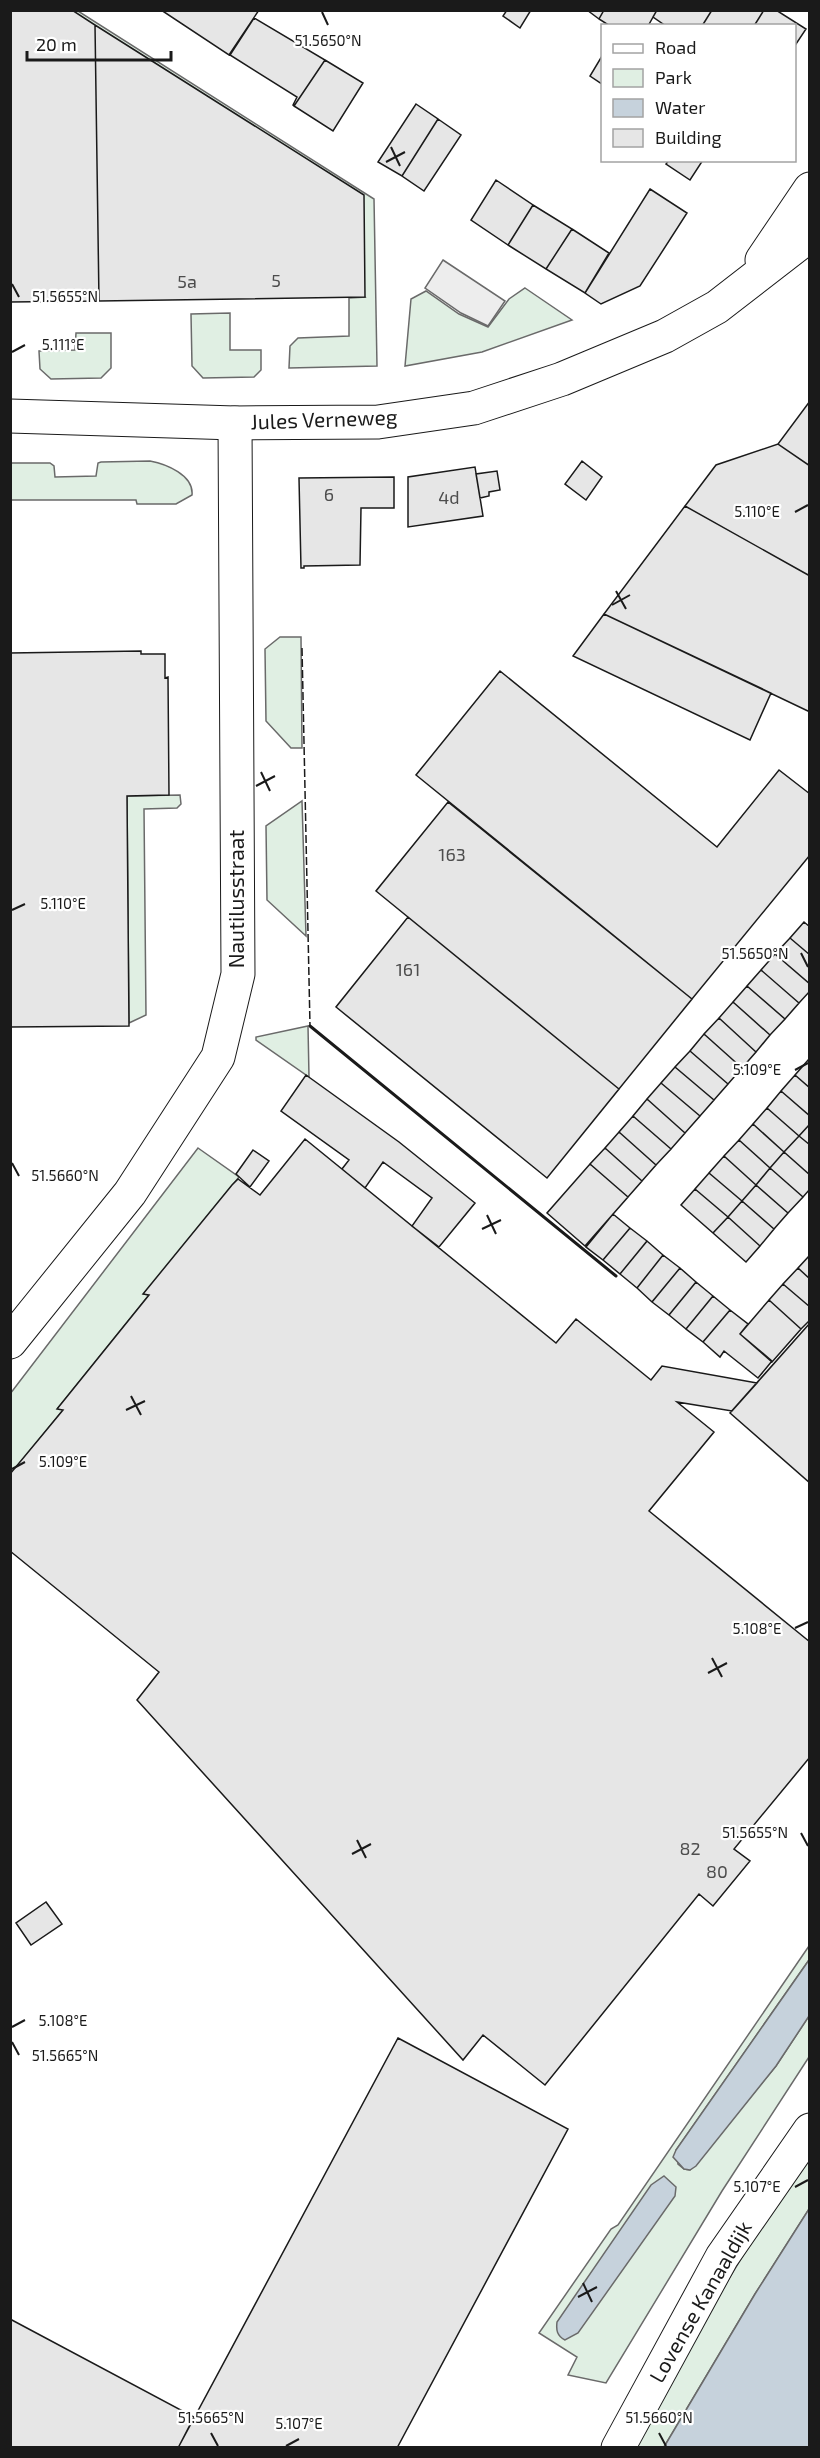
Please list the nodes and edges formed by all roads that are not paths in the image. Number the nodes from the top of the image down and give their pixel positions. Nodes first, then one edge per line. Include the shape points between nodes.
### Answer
1 (810, 189) edge
2 (810, 235) edge
3 (750, 279) junction
4 (10, 416) edge
5 (235, 423) junction
6 (10, 1342) edge
7 (810, 2130) edge
8 (618, 2448) edge

1 - 3 street, Jules Verneweg
2 - 3 street, Jules Verneweg
3 - 5 street, Jules Verneweg via 717,307 665,336 562,379 474,408 378,422
4 - 5 street, Jules Verneweg
5 - 6 street, Nautilusstraat via 238,974 218,1057 130,1193
7 - 8 street, Lovense Kanaaldijk via 722,2257

